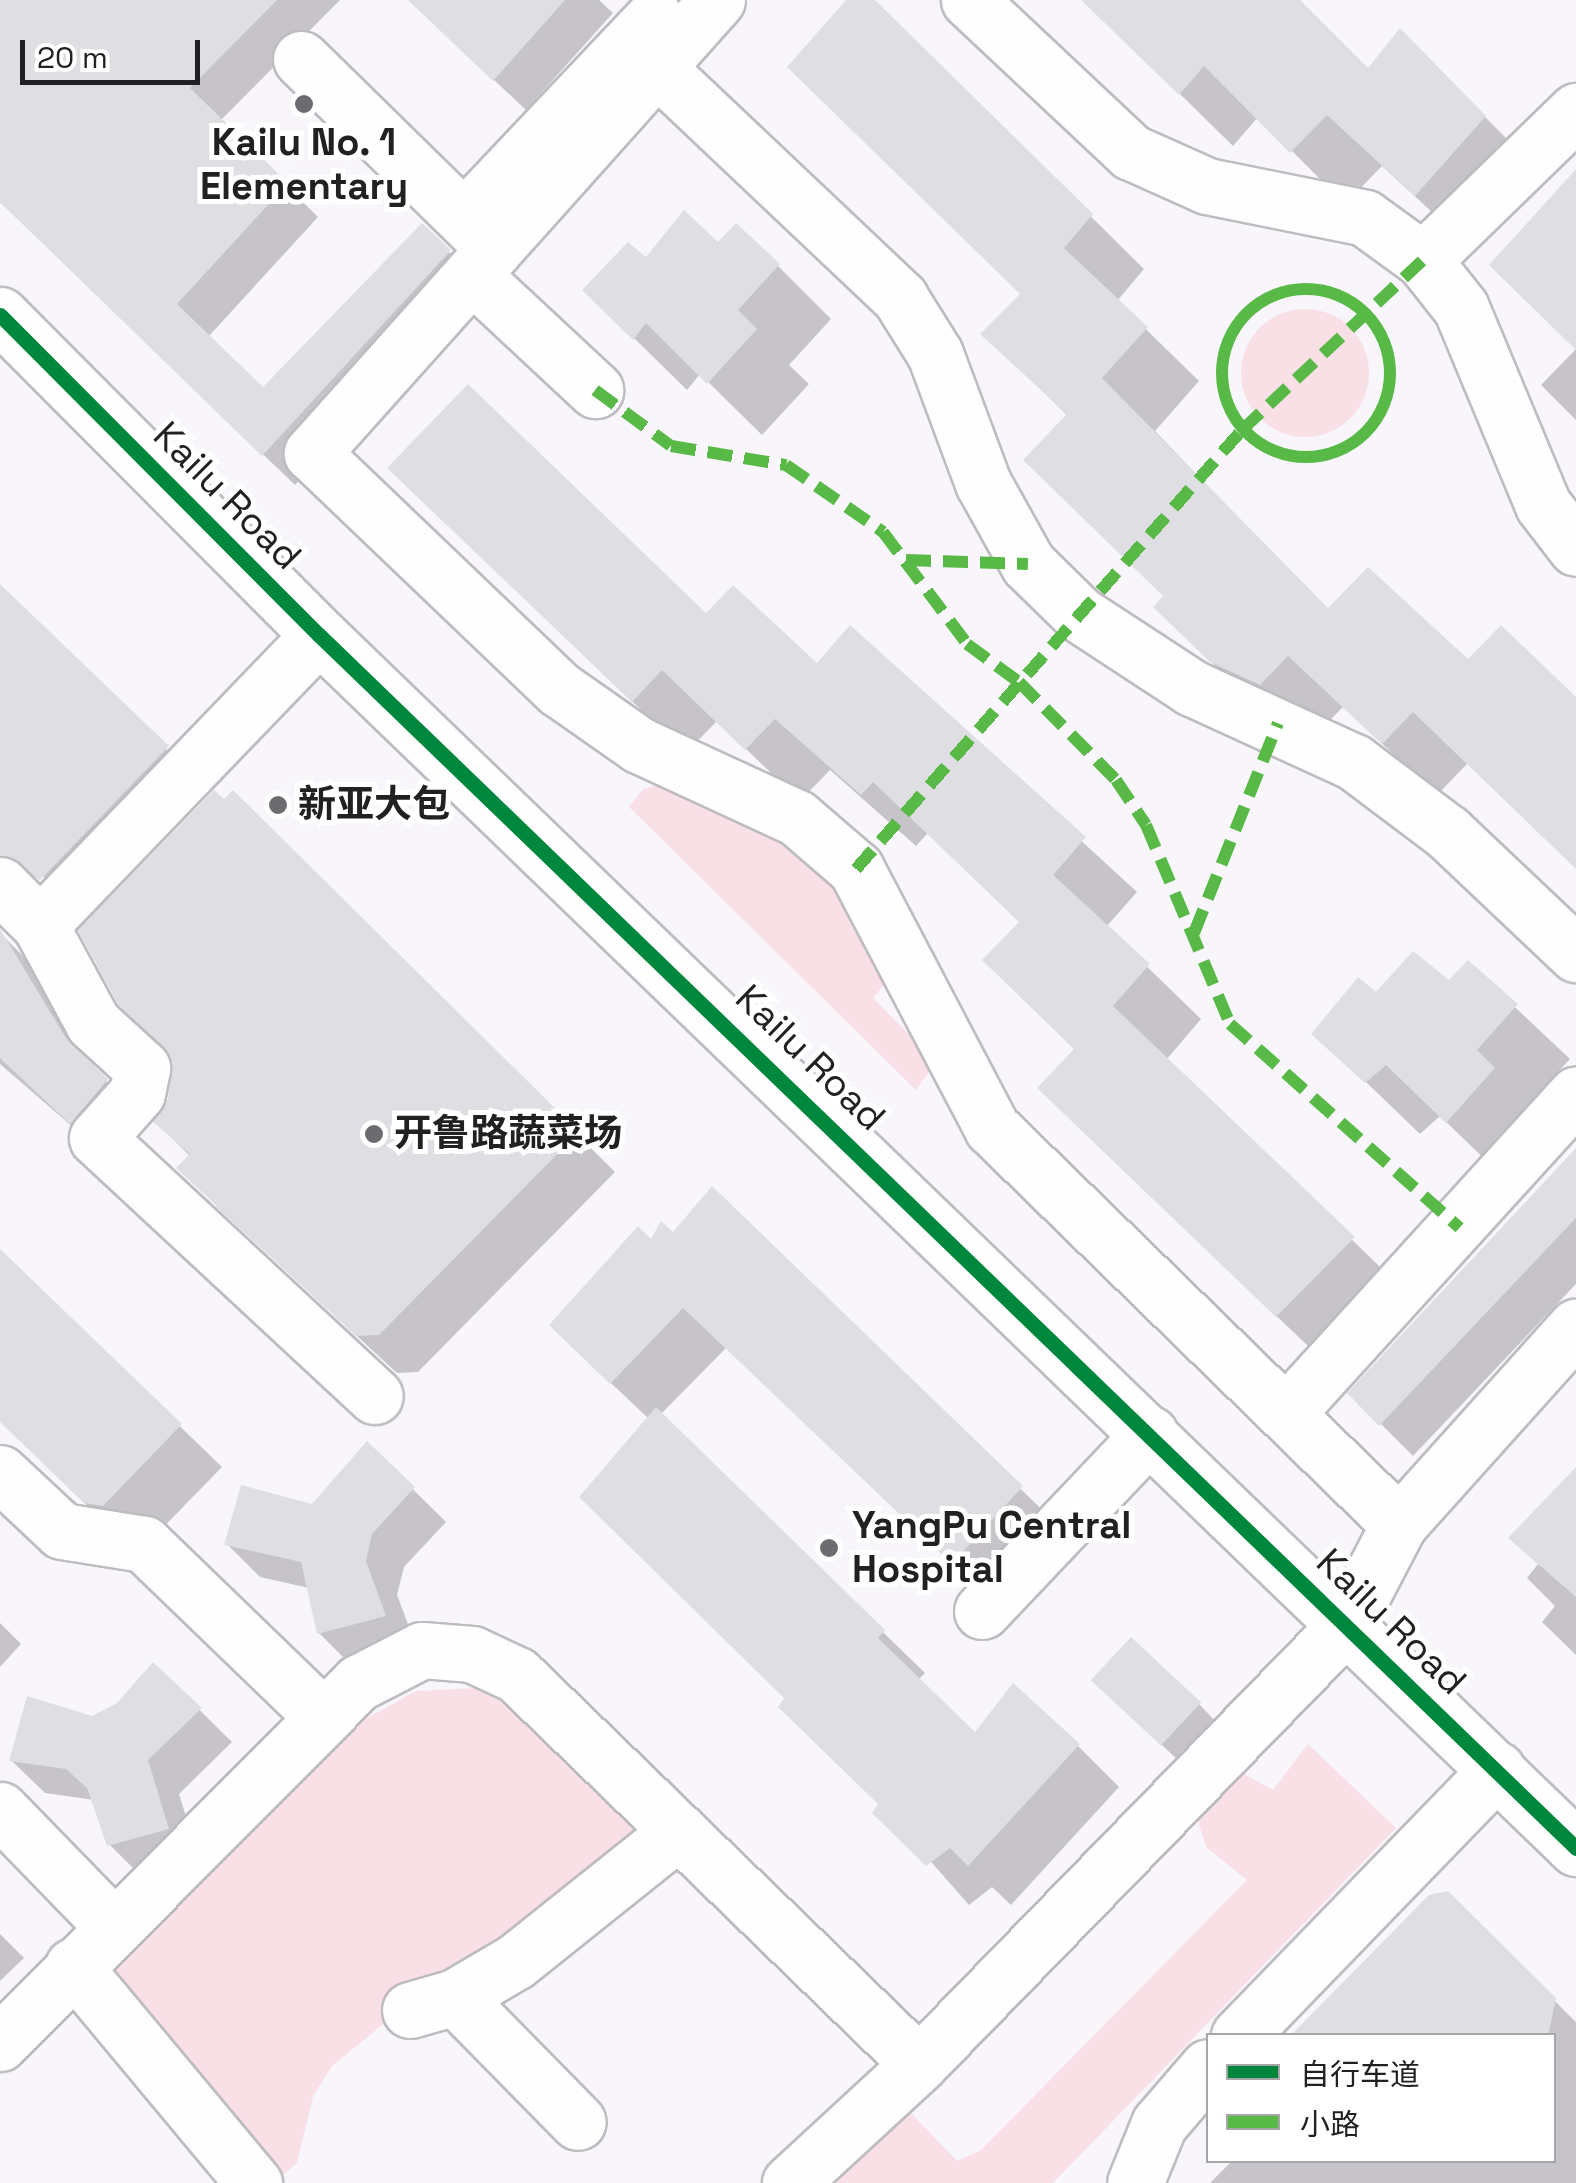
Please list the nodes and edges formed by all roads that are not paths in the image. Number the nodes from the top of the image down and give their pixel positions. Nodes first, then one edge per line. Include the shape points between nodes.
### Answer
1 (670, 0) edge
2 (717, 0) edge
3 (968, 0) edge
4 (301, 59) dead end
5 (657, 68) junction
6 (1576, 111) edge
7 (478, 248) junction
8 (1423, 260) junction
9 (0, 314) edge
10 (595, 390) dead end
11 (1576, 548) edge
12 (319, 635) junction
13 (0, 885) edge
14 (40, 925) junction
15 (1576, 954) edge
16 (1576, 1094) edge
17 (1576, 1327) edge
18 (374, 1396) dead end
19 (1288, 1411) junction
20 (1150, 1434) junction
21 (0, 1473) edge
22 (1398, 1524) junction
23 (982, 1611) dead end
24 (1347, 1624) junction
25 (323, 1717) junction
26 (1497, 1770) junction
27 (0, 1810) edge
28 (679, 1832) junction
29 (1576, 1848) edge
30 (110, 1923) junction
31 (73, 1966) junction
32 (1242, 2033) edge
33 (0, 2043) edge
34 (919, 2064) junction
35 (1206, 2069) edge
36 (578, 2122) dead end
37 (254, 2183) edge
38 (790, 2183) edge
39 (1135, 2183) edge

1 - 7 street
2 - 5 street
3 - 8 street via 1131,152 1207,186 1365,218
4 - 7 street
5 - 7 street
5 - 15 street via 900,298 936,354 983,483 1040,576 1080,614 1192,688 1354,762 1447,832
6 - 8 street
7 - 10 street
7 - 19 street via 312,453 559,689 639,744 797,818 856,870 992,1128
8 - 11 street via 1461,308 1542,505
9 - 12 street, Kailu Road
12 - 14 street
12 - 20 street, Kailu Road
13 - 14 street
14 - 18 street via 93,1024 142,1068 137,1092 97,1138
16 - 19 street
17 - 22 street
19 - 22 street
20 - 23 street
20 - 24 street, Kailu Road
21 - 25 street via 62,1532 144,1544
22 - 24 street
24 - 26 street, Kailu Road
24 - 34 street
25 - 28 street via 358,1683 422,1650 472,1654 517,1674
25 - 30 street
26 - 29 street, Kailu Road
26 - 32 street
27 - 30 street
28 - 34 street
28 - 36 street via 516,1960 432,2004
30 - 31 street
31 - 33 street
31 - 37 street
34 - 38 street
35 - 39 street via 1159,2124

